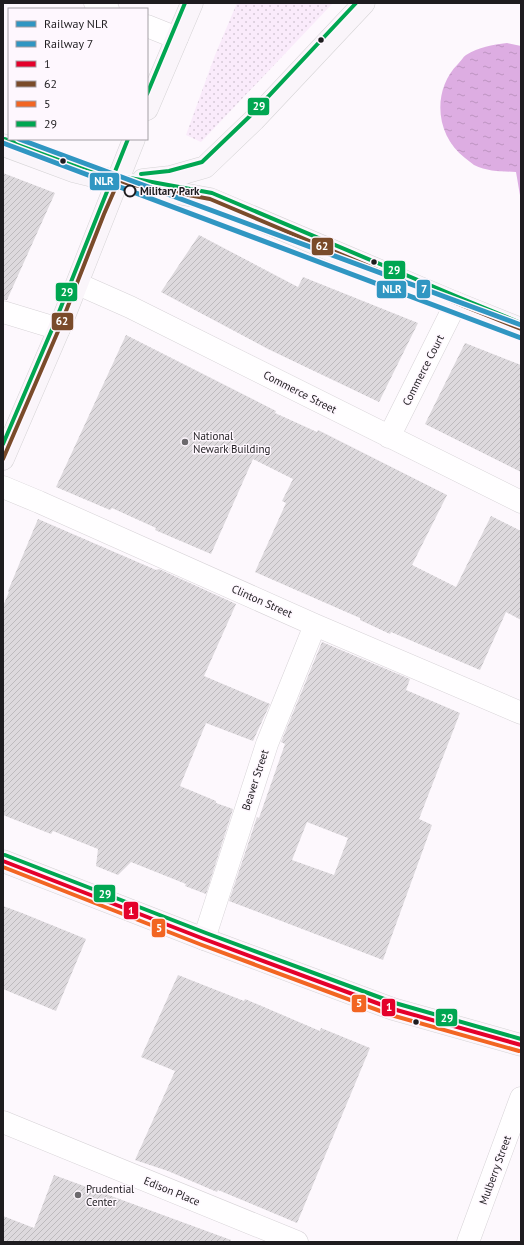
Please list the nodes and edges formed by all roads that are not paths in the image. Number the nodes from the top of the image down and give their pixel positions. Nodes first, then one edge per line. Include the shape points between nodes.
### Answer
1 (95, 3) edge
2 (192, 3) edge
3 (364, 3) edge
4 (106, 8) edge
5 (148, 26) edge
6 (177, 38) junction
7 (148, 107) edge
8 (134, 140) edge
9 (3, 145) edge
10 (118, 182) junction
11 (78, 284) junction
12 (456, 303) junction
13 (3, 312) edge
14 (59, 329) junction
15 (521, 329) edge
16 (389, 437) junction
17 (3, 459) edge
18 (3, 487) edge
19 (521, 502) edge
20 (315, 625) junction
21 (521, 713) edge
22 (3, 861) edge
23 (204, 939) junction
24 (521, 1045) edge
25 (521, 1098) edge
26 (3, 1122) edge
27 (297, 1242) edge
28 (468, 1242) edge

1 - 4 street
2 - 6 main road
3 - 10 main road via 254,120 205,167 170,177
5 - 6 street
6 - 7 main road
8 - 10 main road
9 - 10 main road via 73,171
10 - 11 main road
10 - 12 main road via 210,199
11 - 14 main road
11 - 16 street, Commerce Street via 130,307
12 - 15 main road
12 - 16 street, Commerce Court
13 - 14 street
14 - 17 main road
16 - 19 street, Commerce Street
18 - 20 street, Clinton Street
20 - 21 street, Clinton Street
20 - 23 street, Beaver Street via 267,744
22 - 23 main road
23 - 24 main road via 394,1009
25 - 28 street, Mulberry Street
26 - 27 street, Edison Place

